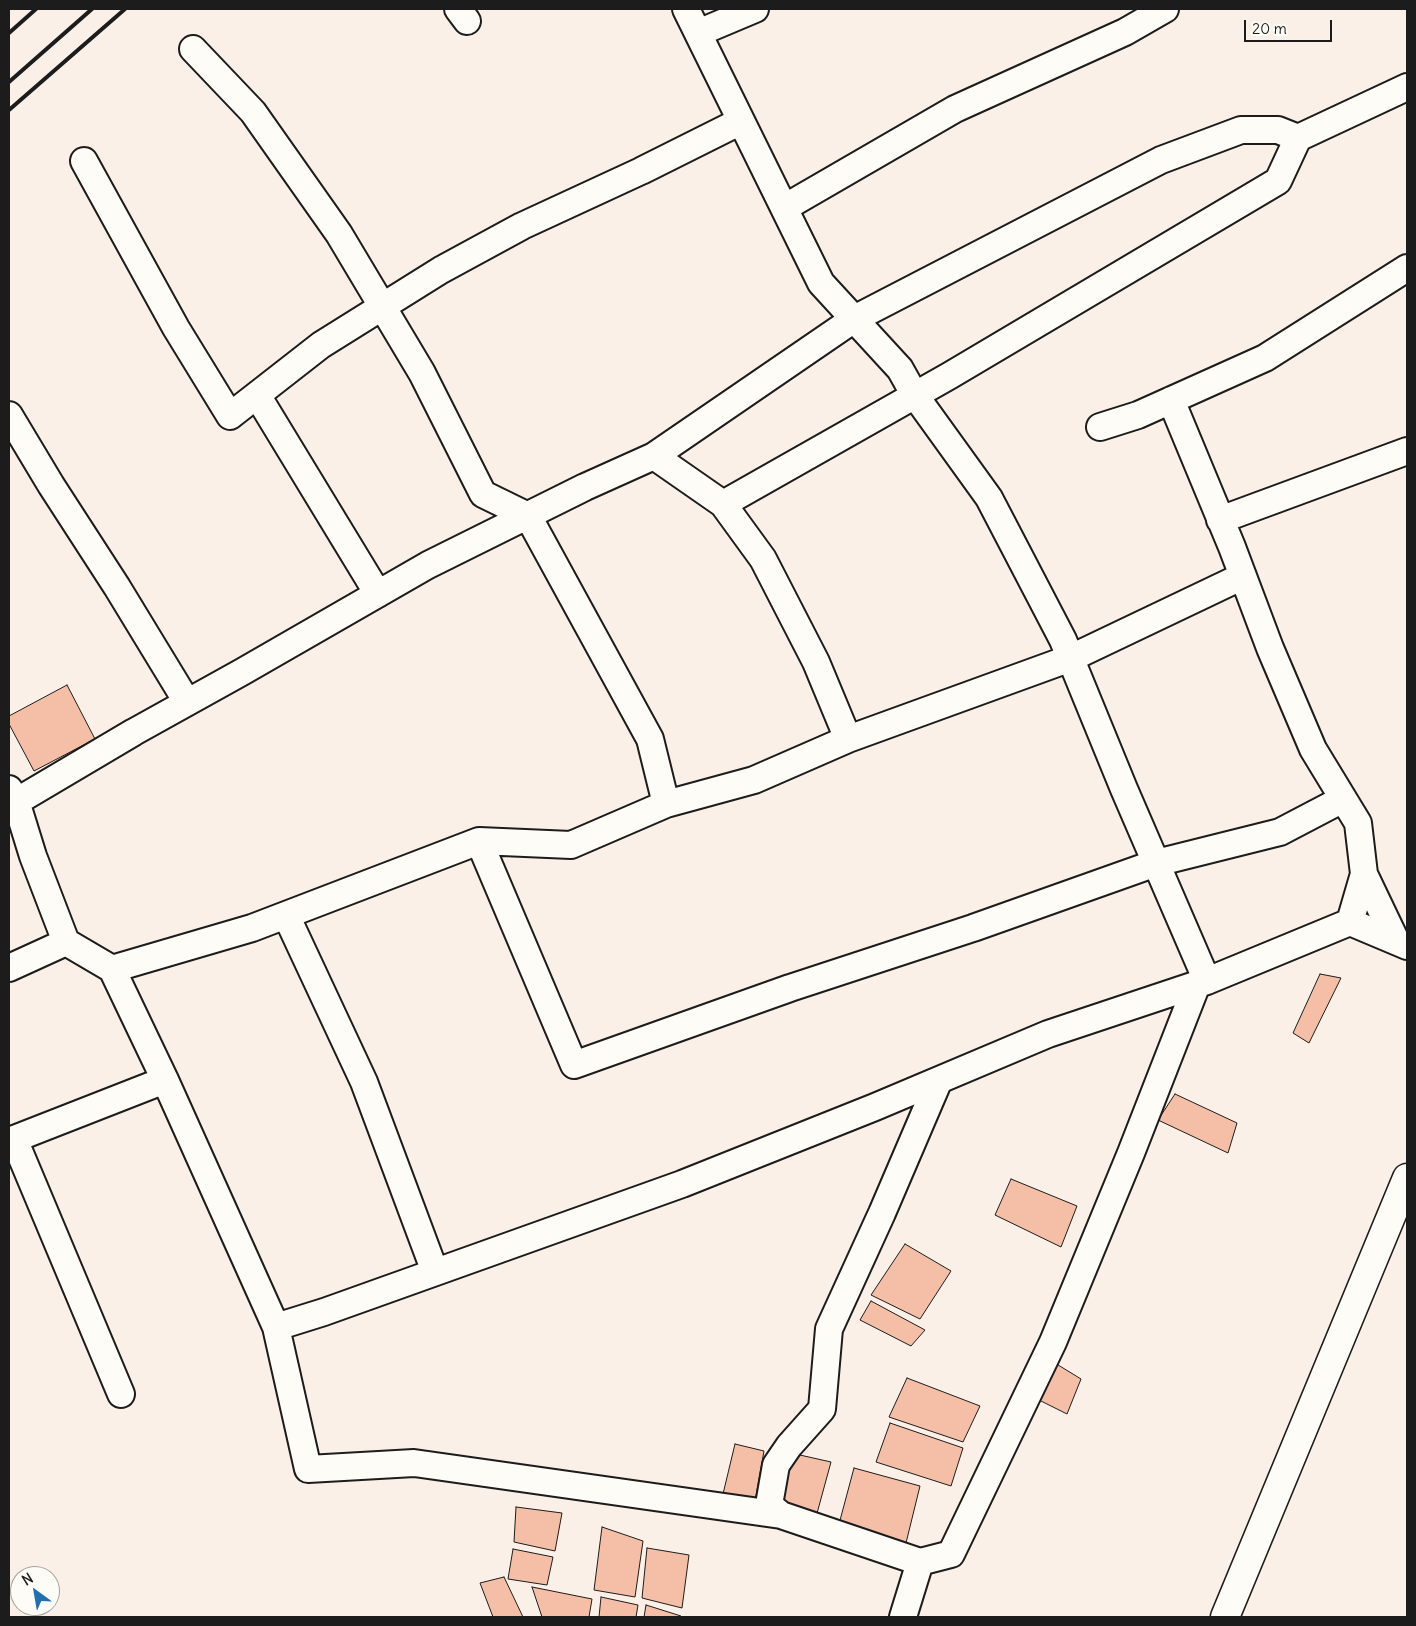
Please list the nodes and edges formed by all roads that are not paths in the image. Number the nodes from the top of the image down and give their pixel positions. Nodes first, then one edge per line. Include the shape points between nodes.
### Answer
1 (686, 9) edge
2 (755, 9) edge
3 (1165, 9) edge
4 (698, 33) junction
5 (193, 49) dead end
6 (1407, 87) edge
7 (741, 121) junction
8 (1298, 138) junction
9 (84, 160) dead end
10 (784, 208) junction
11 (1407, 268) edge
12 (382, 307) junction
13 (854, 319) junction
14 (914, 394) junction
15 (257, 395) junction
16 (1171, 400) junction
17 (9, 415) edge
18 (1100, 427) dead end
19 (1407, 451) edge
20 (654, 456) junction
21 (723, 504) junction
22 (528, 516) junction
23 (1220, 520) junction
24 (1243, 576) junction
25 (378, 594) junction
26 (1071, 658) junction
27 (187, 702) junction
28 (848, 739) junction
29 (1343, 798) junction
30 (11, 799) edge
31 (666, 804) junction
32 (479, 841) junction
33 (1156, 863) junction
34 (1364, 874) junction
35 (286, 915) junction
36 (1350, 922) junction
37 (66, 942) junction
38 (1401, 944) edge
39 (9, 968) edge
40 (112, 970) junction
41 (1202, 982) junction
42 (165, 1080) junction
43 (940, 1080) junction
44 (11, 1140) edge
45 (1407, 1178) edge
46 (435, 1272) junction
47 (276, 1327) junction
48 (120, 1394) dead end
49 (781, 1515) junction
50 (920, 1562) junction
51 (903, 1617) edge
52 (1224, 1617) edge

1 - 4 street
2 - 4 street
3 - 10 street via 1125,32 955,109
4 - 7 street
5 - 12 street via 253,112 339,234
6 - 8 street
7 - 10 street
7 - 12 street via 522,226
8 - 13 street via 1278,130 1241,130 1161,160
8 - 14 street via 1278,181
9 - 15 street via 176,328 230,416
10 - 13 street via 821,282
11 - 16 street via 1266,358
12 - 15 street via 320,346
12 - 22 street via 422,372 483,494
13 - 14 street via 900,369
13 - 20 street
14 - 21 street
14 - 26 street via 989,498
15 - 25 street
16 - 18 street
16 - 23 street
17 - 27 street
19 - 23 street
20 - 21 street
20 - 22 street
21 - 28 street via 763,559 816,662
22 - 25 street via 428,565
22 - 31 street via 650,739
23 - 24 street
24 - 26 street
24 - 29 street via 1313,749
25 - 27 street
26 - 28 street
26 - 33 street
27 - 30 street
28 - 31 street via 754,780
29 - 33 street via 1280,832
29 - 34 street via 1358,823
30 - 37 street
31 - 32 street via 571,845
32 - 33 street via 574,1065
32 - 35 street
33 - 41 street
34 - 36 street
34 - 38 street
35 - 40 street
35 - 46 street via 364,1082
36 - 38 street
36 - 41 street
37 - 39 street
37 - 40 street
40 - 42 street
41 - 43 street via 1048,1034
41 - 50 street via 1053,1342 951,1554
42 - 44 street
42 - 47 street
43 - 46 street via 682,1184
43 - 49 street via 829,1329 822,1409 776,1465 768,1505
44 - 48 street
45 - 52 main road
46 - 47 street
47 - 49 street via 308,1469 414,1463
49 - 50 street
50 - 51 street

